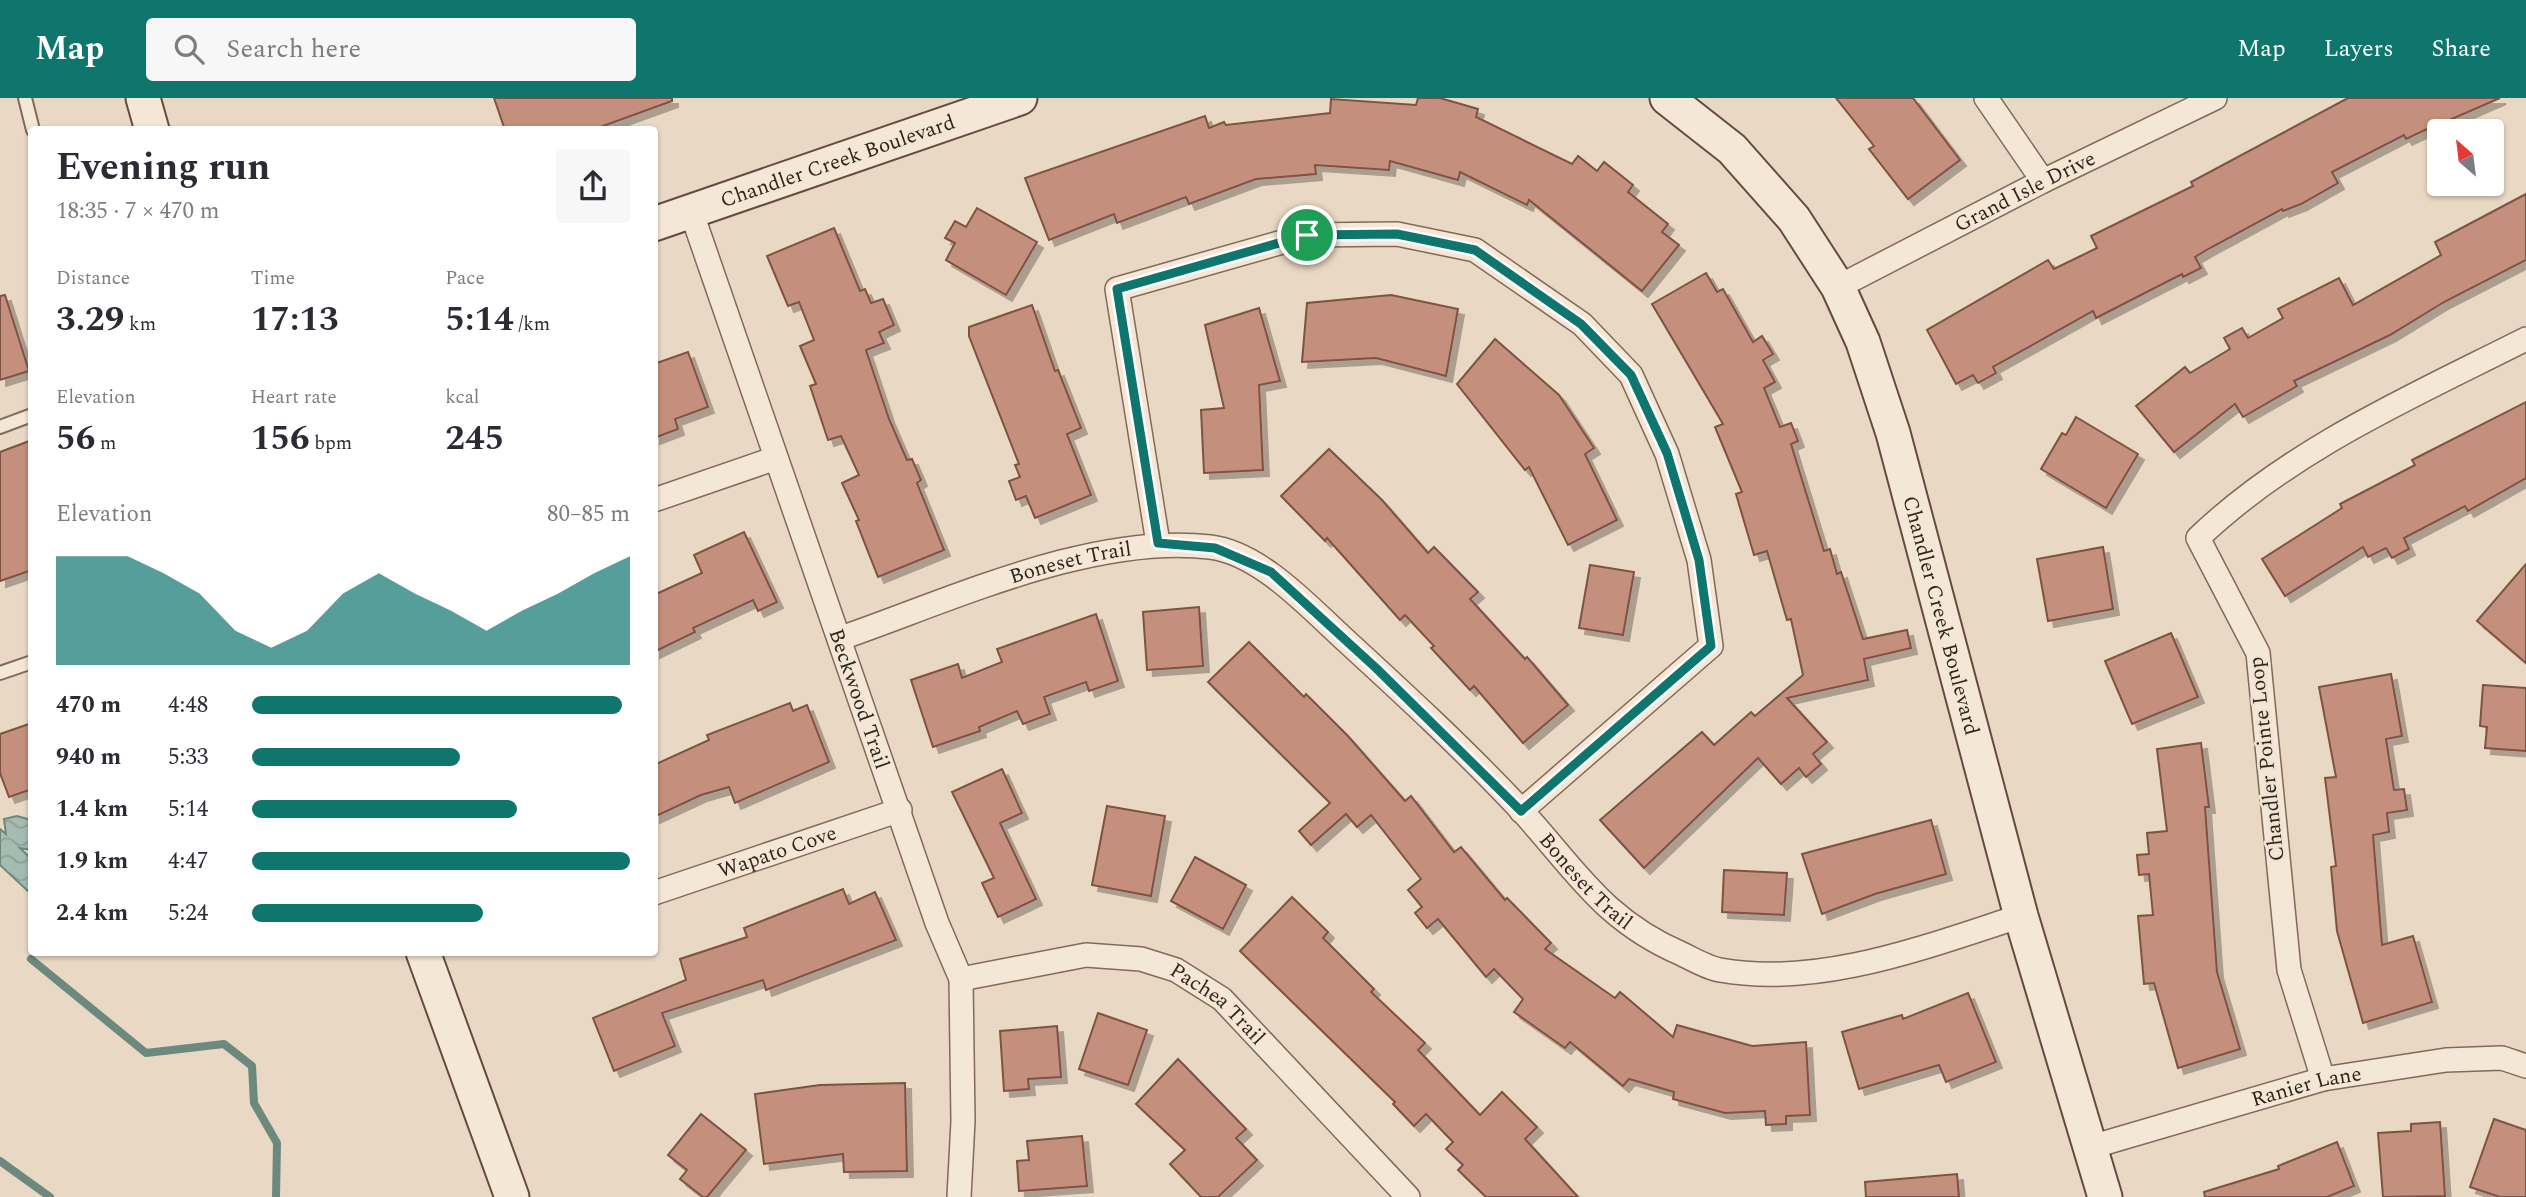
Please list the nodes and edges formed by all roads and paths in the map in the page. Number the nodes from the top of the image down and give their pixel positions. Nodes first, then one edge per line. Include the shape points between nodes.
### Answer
1 (25, 98) edge
2 (143, 98) edge
3 (1020, 98) edge
4 (1667, 98) edge
5 (1986, 98) edge
6 (2215, 98) edge
7 (32, 126) edge
8 (151, 126) edge
9 (2043, 181) junction
10 (691, 211) junction
11 (658, 223) edge
12 (1838, 287) junction
13 (2526, 339) edge
14 (28, 416) edge
15 (0, 427) edge
16 (776, 458) junction
17 (658, 499) edge
18 (1158, 543) junction
19 (841, 638) junction
20 (28, 663) edge
21 (0, 673) edge
22 (900, 810) junction
23 (1521, 811) junction
24 (658, 892) edge
25 (2021, 916) junction
26 (424, 956) edge
27 (961, 978) junction
28 (2526, 1066) edge
29 (2323, 1079) junction
30 (2091, 1147) junction
31 (512, 1197) edge
32 (959, 1197) edge
33 (1408, 1197) edge
34 (2105, 1197) edge

1 - 7 lane
2 - 8 street
3 - 10 street, Chandler Creek Boulevard
4 - 12 street, Chandler Creek Boulevard via 1732,149 1769,188
5 - 9 street
6 - 9 street, Grand Isle Drive
9 - 12 street, Grand Isle Drive
10 - 11 street, Chandler Creek Boulevard
10 - 16 street, Beckwood Trail
12 - 25 street, Chandler Creek Boulevard via 1863,342 1893,433
13 - 29 street, Chandler Pointe Loop via 2351,428 2231,507 2198,538 2258,653 2289,970
14 - 15 lane
16 - 17 street
16 - 19 street, Beckwood Trail
18 - 19 street, Boneset Trail via 1064,560
18 - 23 street, Boneset Trail via 1215,548 1271,572
18 - 23 street via 1117,289 1307,235 1397,234 1475,250 1581,324 1631,375 1667,453 1699,560 1711,646
19 - 22 street, Beckwood Trail
20 - 21 lane
22 - 24 street, Wapato Cove
22 - 27 street, Beckwood Trail via 937,923
23 - 25 street, Boneset Trail via 1615,916 1670,949 1719,970 1813,974 1912,951
25 - 30 street, Chandler Creek Boulevard
26 - 31 street
27 - 32 street, Beckwood Trail
27 - 33 street, Pachea Trail via 1086,955 1141,958 1175,970 1222,999
28 - 29 street, Ranier Lane via 2502,1058 2446,1060
29 - 30 street, Ranier Lane
30 - 34 street, Chandler Creek Boulevard

